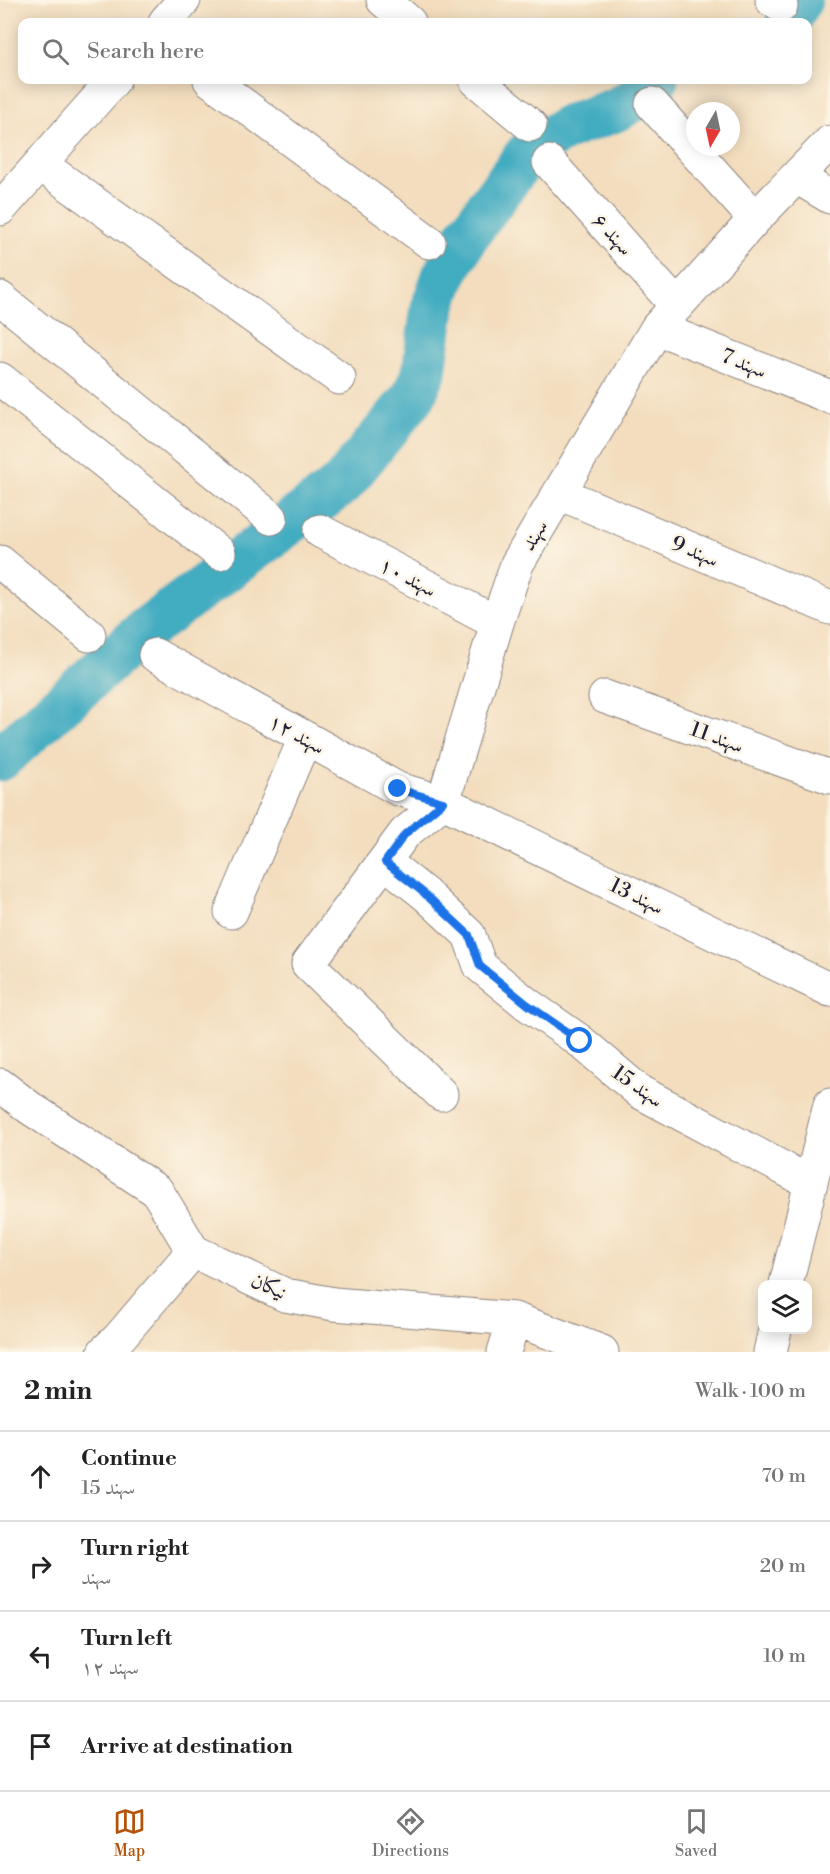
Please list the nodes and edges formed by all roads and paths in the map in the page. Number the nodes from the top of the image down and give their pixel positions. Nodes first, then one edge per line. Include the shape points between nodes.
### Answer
1 (184, 0) edge
2 (383, 0) edge
3 (168, 18) edge
4 (404, 18) edge
5 (110, 84) edge
6 (215, 84) edge
7 (481, 84) edge
8 (652, 104) dead end
9 (530, 126) dead end
10 (830, 142) edge
11 (549, 162) dead end
12 (40, 164) junction
13 (797, 177) junction
14 (830, 197) edge
15 (0, 209) edge
16 (755, 219) junction
17 (429, 242) dead end
18 (0, 298) edge
19 (667, 317) junction
20 (339, 378) dead end
21 (0, 379) edge
22 (830, 397) edge
23 (559, 493) junction
24 (271, 518) dead end
25 (320, 531) dead end
26 (219, 553) dead end
27 (0, 562) edge
28 (830, 608) edge
29 (497, 623) junction
30 (89, 635) dead end
31 (155, 655) dead end
32 (605, 697) dead end
33 (304, 738) junction
34 (830, 777) edge
35 (443, 802) junction
36 (385, 862) junction
37 (231, 912) dead end
38 (830, 990) edge
39 (0, 1085) edge
40 (441, 1094) dead end
41 (830, 1105) edge
42 (811, 1183) junction
43 (193, 1251) junction
44 (787, 1280) edge
45 (514, 1319) junction
46 (775, 1334) edge
47 (104, 1352) edge
48 (504, 1352) edge
49 (602, 1352) edge
50 (770, 1352) edge

1 - 3 street
2 - 4 street
5 - 12 street
6 - 17 street
7 - 9 street
8 - 16 street
10 - 13 street, سهند
11 - 19 street, سهند ۶
12 - 15 street
12 - 20 street
13 - 14 street
13 - 16 street, سهند
16 - 19 street, سهند
18 - 24 street
19 - 22 street, سهند 7
19 - 23 street, سهند
21 - 26 street
23 - 28 street, سهند 9
23 - 29 street, سهند via 517,564
25 - 29 street, سهند ۱۰
27 - 30 street
29 - 35 street, سهند
31 - 33 street, سهند ۱۲
32 - 34 street, سهند 11
33 - 35 street, سهند ۱۲ via 398,789
33 - 37 street
35 - 36 street via 405,834
35 - 38 street, سهند 13
36 - 40 street via 308,964
36 - 42 street, سهند 15 via 469,935 480,966 640,1092
39 - 43 street via 157,1191
41 - 42 street
42 - 44 street
43 - 45 street, نیکان via 285,1295 334,1304
43 - 47 street
45 - 48 street
45 - 49 street, نیکان
46 - 50 street

